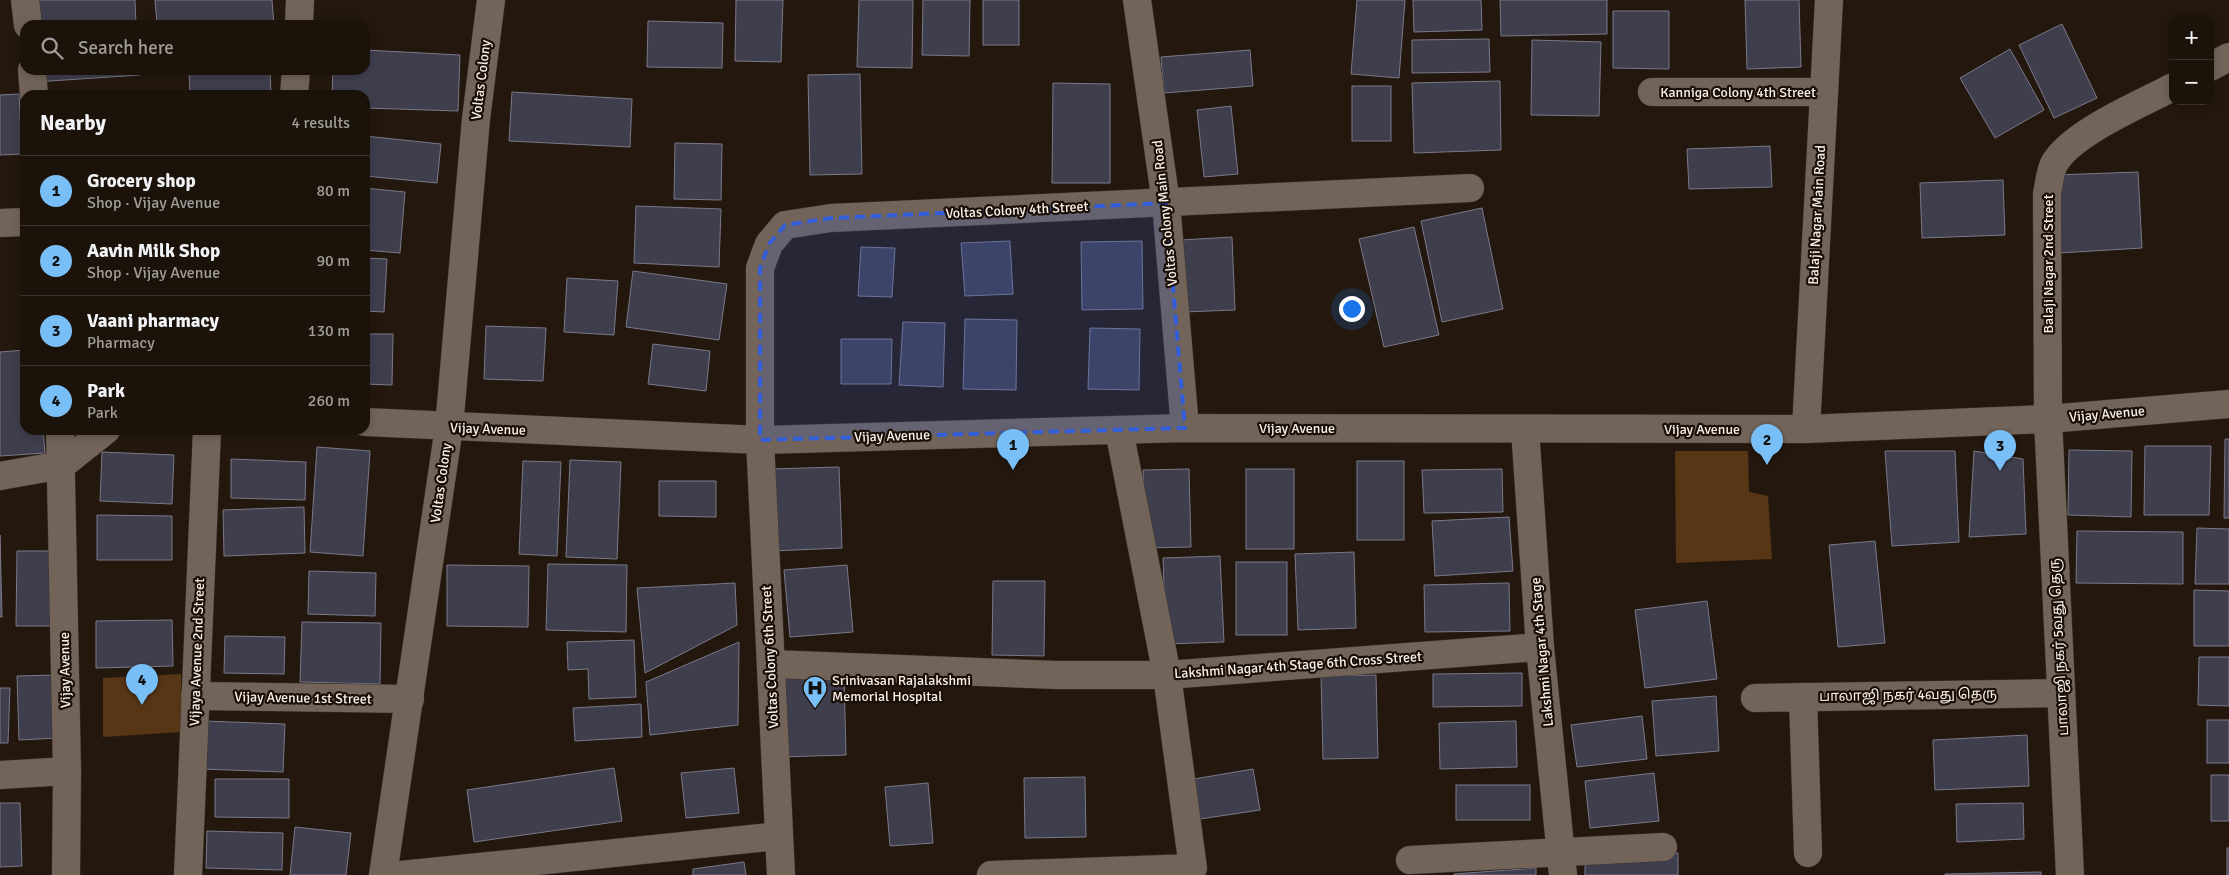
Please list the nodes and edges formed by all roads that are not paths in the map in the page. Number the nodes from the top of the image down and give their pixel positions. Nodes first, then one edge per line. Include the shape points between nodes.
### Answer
1 (25, 0) edge
2 (300, 0) edge
3 (491, 0) edge
4 (1138, 0) edge
5 (1828, 0) edge
6 (27, 20) edge
7 (299, 20) edge
8 (2229, 57) edge
9 (2214, 65) edge
10 (32, 75) edge
11 (296, 75) edge
12 (2169, 89) edge
13 (34, 90) edge
14 (294, 90) edge
15 (1652, 92) dead end
16 (1824, 92) junction
17 (1470, 188) dead end
18 (1166, 203) junction
19 (20, 222) edge
20 (0, 223) edge
21 (2229, 404) edge
22 (2048, 419) junction
23 (370, 422) edge
24 (448, 427) junction
25 (1186, 428) junction
26 (1525, 429) junction
27 (1806, 429) junction
28 (1119, 430) junction
29 (60, 435) edge
30 (100, 435) edge
31 (207, 435) edge
32 (760, 440) junction
33 (62, 466) junction
34 (0, 476) edge
35 (1540, 647) junction
36 (771, 664) junction
37 (1167, 675) junction
38 (2061, 693) junction
39 (195, 696) junction
40 (1803, 697) junction
41 (1755, 698) dead end
42 (410, 699) junction
43 (67, 771) junction
44 (0, 774) edge
45 (779, 836) junction
46 (1663, 847) dead end
47 (1808, 853) dead end
48 (1410, 860) dead end
49 (1562, 864) edge
50 (1120, 873) edge
51 (66, 875) edge
52 (188, 875) edge
53 (383, 875) edge
54 (401, 875) edge
55 (781, 875) edge
56 (991, 875) edge
57 (2070, 875) edge

1 - 6 street
2 - 7 street
3 - 24 street, Voltas Colony via 476,119
4 - 18 street, Voltas Colony Main Road
5 - 16 street, Balaji Nagar Main Road
8 - 9 street
10 - 13 street
11 - 14 street
12 - 22 street, Balaji Nagar 2nd Street via 2095,128 2072,143 2054,164 2047,194
15 - 16 street, Kanniga Colony 4th Street
16 - 27 street, Balaji Nagar Main Road
17 - 18 street, Voltas Colony 4th Street
18 - 25 street, Voltas Colony Main Road
18 - 32 street, Voltas Colony 4th Street via 831,218 785,225 768,244 760,268
19 - 20 street
21 - 22 street, Vijay Avenue
22 - 27 street, Vijay Avenue
22 - 38 street, பாலாஜி நகர் 5வது தெரு
23 - 24 street, Vijay Avenue
24 - 32 street, Vijay Avenue
24 - 42 street, Voltas Colony
25 - 26 street, Vijay Avenue
25 - 28 street, Vijay Avenue
26 - 27 street, Vijay Avenue
26 - 35 street, Lakshmi Nagar 4th Stage
28 - 32 street, Vijay Avenue
28 - 37 street
29 - 33 street, Vijay Avenue
30 - 33 street
31 - 39 street, Vijaya Avenue 2nd Street
32 - 36 street, Voltas Colony 6th Street
33 - 34 street
33 - 43 street, Vijay Avenue
35 - 37 street, Lakshmi Nagar 4th Stage 6th Cross Street
35 - 49 street, Lakshmi Nagar 4th Stage
36 - 37 street, Lakshmi Nagar 4th Stage 6th Cross Street via 1057,675
36 - 45 street, Voltas Colony 6th Street
37 - 50 street via 1193,868
38 - 40 street, பாலாஜி நகர் 4வது தெரு
38 - 57 street, பாலாஜி நகர் 5வது தெரு
39 - 42 street, Vijay Avenue 1st Street
39 - 52 street, Vijaya Avenue 2nd Street
40 - 41 street, பாலாஜி நகர் 4வது தெரு
40 - 47 street
42 - 53 street, Voltas Colony
43 - 44 street
43 - 51 street, Vijay Avenue
45 - 54 street
45 - 55 street, Voltas Colony 6th Street
46 - 49 street
48 - 49 street
50 - 56 street

